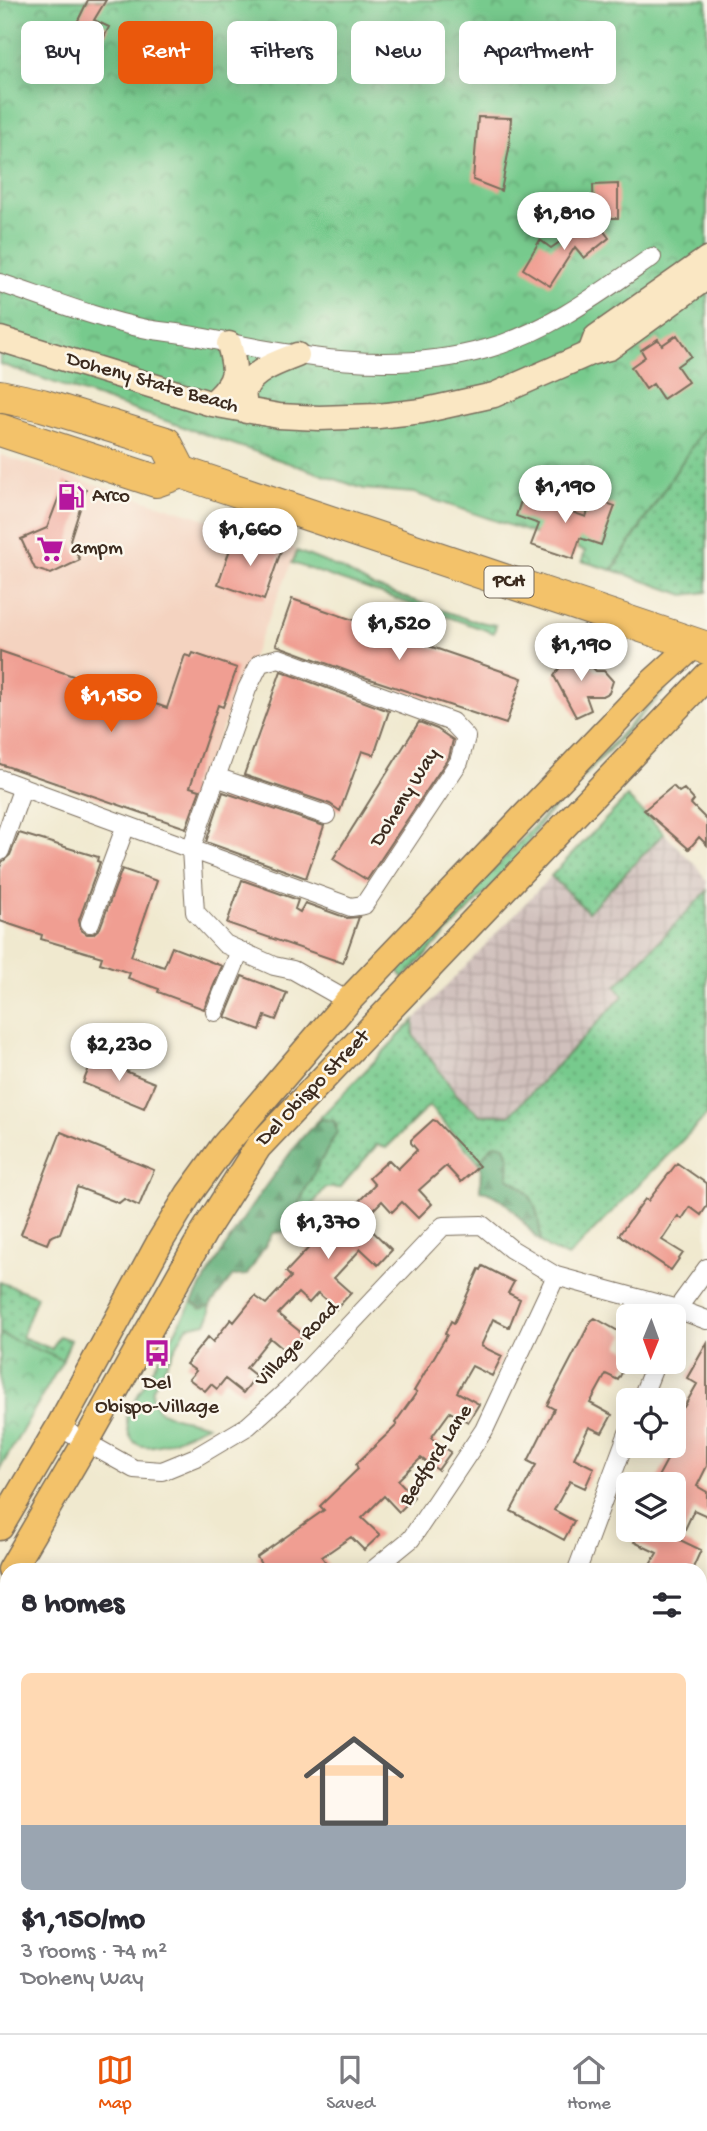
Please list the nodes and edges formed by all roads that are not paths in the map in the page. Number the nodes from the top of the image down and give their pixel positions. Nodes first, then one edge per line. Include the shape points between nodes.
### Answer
1 (652, 257) dead end
2 (707, 260) edge
3 (0, 283) edge
4 (702, 287) edge
5 (0, 339) edge
6 (229, 344) junction
7 (590, 353) junction
8 (297, 355) junction
9 (0, 382) edge
10 (0, 396) edge
11 (212, 404) junction
12 (42, 405) junction
13 (246, 411) junction
14 (0, 430) edge
15 (181, 471) junction
16 (703, 641) edge
17 (707, 676) edge
18 (216, 777) junction
19 (0, 779) edge
20 (23, 787) junction
21 (326, 815) dead end
22 (126, 825) junction
23 (191, 849) junction
24 (0, 851) edge
25 (90, 923) dead end
26 (240, 951) junction
27 (348, 1001) junction
28 (215, 1012) dead end
29 (707, 1268) edge
30 (556, 1276) junction
31 (646, 1304) edge
32 (681, 1304) edge
33 (686, 1316) edge
34 (707, 1321) edge
35 (59, 1427) junction
36 (86, 1442) junction
37 (619, 1458) edge
38 (0, 1527) edge
39 (15, 1563) edge
40 (382, 1563) edge
41 (581, 1563) edge

1 - 8 street via 576,309 489,349 411,363
2 - 7 street, Doheny State Beach via 596,337
3 - 6 street via 145,328
4 - 7 street via 609,348
5 - 11 street, Doheny State Beach
6 - 8 street
6 - 11 street via 233,378
7 - 13 street, Doheny State Beach via 494,395 422,411 319,418
8 - 13 street via 251,379 244,391
9 - 12 highway
10 - 12 highway
11 - 13 street, Doheny State Beach
12 - 15 highway via 166,443
14 - 15 highway via 156,481
15 - 16 highway, PCH
16 - 27 main road, Del Obispo Street via 653,682
17 - 36 main road, Del Obispo Street via 257,1147
18 - 21 street
18 - 23 street, Doheny Way
18 - 23 street, Doheny Way via 260,663 279,658 452,722 466,737 459,762 364,905 351,907
19 - 20 street, Doheny Way
20 - 22 street, Doheny Way
20 - 24 street
22 - 23 street, Doheny Way
22 - 25 street
23 - 26 street, Doheny Way via 195,912 225,944
26 - 27 street, Doheny Way via 293,970
26 - 28 street
27 - 35 main road, Del Obispo Street via 263,1097 189,1194
29 - 32 street
30 - 31 street, Village Road
30 - 36 street, Village Road via 482,1225 443,1226 288,1390 248,1426 162,1471 134,1469
30 - 40 street, Bedford Lane via 484,1430 411,1539
33 - 34 street, Village Road
35 - 36 street, Village Road
35 - 38 main road, Del Obispo Street
36 - 39 main road, Del Obispo Street
37 - 41 street

